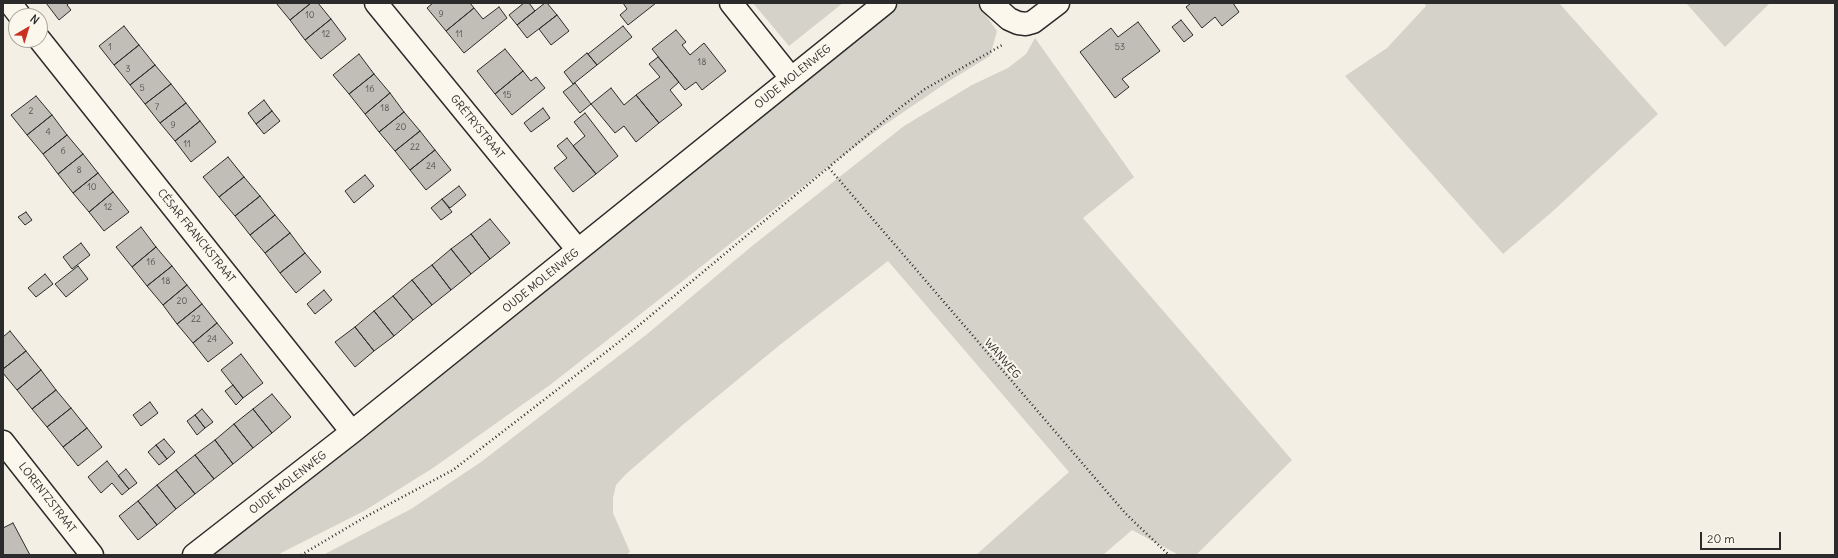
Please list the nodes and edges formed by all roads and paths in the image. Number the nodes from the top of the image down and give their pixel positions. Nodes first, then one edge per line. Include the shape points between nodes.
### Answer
1 (376, 3) edge
2 (731, 3) edge
3 (885, 3) edge
4 (991, 3) edge
5 (1058, 3) edge
6 (1003, 46) dead end
7 (46, 48) edge
8 (791, 78) junction
9 (829, 168) junction
10 (578, 250) junction
11 (352, 432) junction
12 (3, 442) edge
13 (92, 555) edge
14 (194, 555) edge
15 (301, 555) edge
16 (1169, 555) edge

1 - 10 street, GRÉTRYSTRAAT
2 - 8 street
3 - 8 street, OUDE MOLENWEG
4 - 5 street via 1003,14 1018,23 1026,24 1033,22
6 - 9 path via 925,89
7 - 11 street, CÉSAR FRANCKSTRAAT
8 - 10 street, OUDE MOLENWEG
9 - 15 path via 619,342 453,470
9 - 16 path, WANWEG via 1095,479 1126,514
10 - 11 street, OUDE MOLENWEG
11 - 14 street, OUDE MOLENWEG
12 - 13 street, LORENTZSTRAAT

